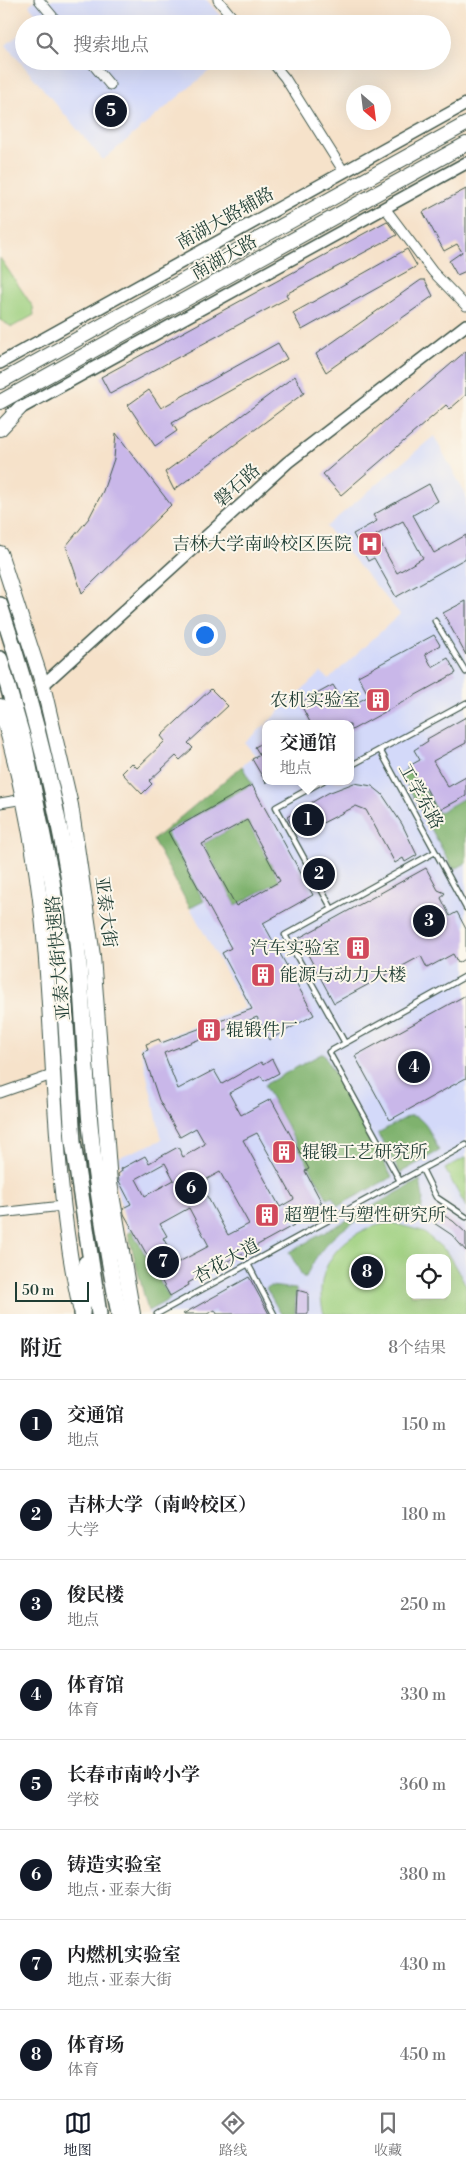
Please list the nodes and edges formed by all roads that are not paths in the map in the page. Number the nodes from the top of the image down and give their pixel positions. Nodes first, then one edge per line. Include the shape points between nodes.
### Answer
1 (39, 0) edge
2 (218, 0) edge
3 (52, 15) edge
4 (230, 15) edge
5 (98, 70) edge
6 (278, 70) edge
7 (110, 85) dead end
8 (466, 104) edge
9 (466, 124) edge
10 (466, 144) edge
11 (466, 163) edge
12 (344, 172) junction
13 (385, 208) junction
14 (466, 306) edge
15 (466, 325) edge
16 (0, 363) edge
17 (0, 382) edge
18 (0, 402) edge
19 (20, 408) junction
20 (0, 420) edge
21 (0, 429) edge
22 (0, 553) edge
23 (0, 604) edge
24 (435, 621) dead end
25 (0, 659) edge
26 (466, 672) edge
27 (42, 685) junction
28 (466, 703) edge
29 (1, 713) edge
30 (380, 750) junction
31 (354, 764) edge
32 (316, 785) edge
33 (24, 799) junction
34 (0, 804) edge
35 (435, 852) junction
36 (466, 908) edge
37 (332, 909) junction
38 (466, 976) edge
39 (344, 1043) junction
40 (52, 1075) junction
41 (0, 1093) edge
42 (466, 1145) edge
43 (422, 1170) junction
44 (400, 1181) junction
45 (62, 1206) junction
46 (101, 1211) junction
47 (0, 1213) edge
48 (466, 1217) edge
49 (88, 1247) junction
50 (121, 1250) junction
51 (248, 1264) junction
52 (81, 1314) edge
53 (99, 1314) edge
54 (119, 1314) edge
55 (133, 1314) edge
56 (157, 1314) edge
57 (274, 1314) edge

1 - 3 street
2 - 4 street
5 - 7 street
6 - 12 street
8 - 12 street, 南湖大路辅路
9 - 17 main road, 南湖大路
10 - 18 main road, 南湖大路
11 - 13 street
12 - 16 street, 南湖大路辅路
13 - 14 street via 433,272
13 - 19 street
15 - 27 street, 磐石路 via 288,462
19 - 20 street
19 - 21 main road
22 - 27 main road, 亚泰大街
23 - 46 highway, 亚泰大街快速路 via 30,696 58,818 74,918 90,1126
24 - 26 lane
25 - 49 highway, 亚泰大街快速路 via 24,742 45,840 66,1013 73,1142
27 - 50 main road, 亚泰大街 via 71,804 86,896 106,1140
28 - 30 lane
29 - 33 main road
30 - 31 lane
30 - 35 lane, 工学东路
32 - 37 lane via 276,808
33 - 34 street
33 - 40 main road via 42,912
35 - 36 lane, 工学东路
35 - 37 lane
37 - 39 lane via 285,934
38 - 39 lane
39 - 44 lane via 329,1052
40 - 41 street
40 - 45 main road
42 - 43 lane, 杏花大道
43 - 44 lane, 杏花大道
43 - 48 lane via 436,1197
44 - 51 lane, 杏花大道
45 - 47 street
45 - 52 main road
46 - 50 highway
46 - 54 highway, 亚泰大街快速路
49 - 52 highway
49 - 53 highway, 亚泰大街快速路
50 - 55 main road, 亚泰大街
51 - 56 lane, 杏花大道
51 - 57 lane

